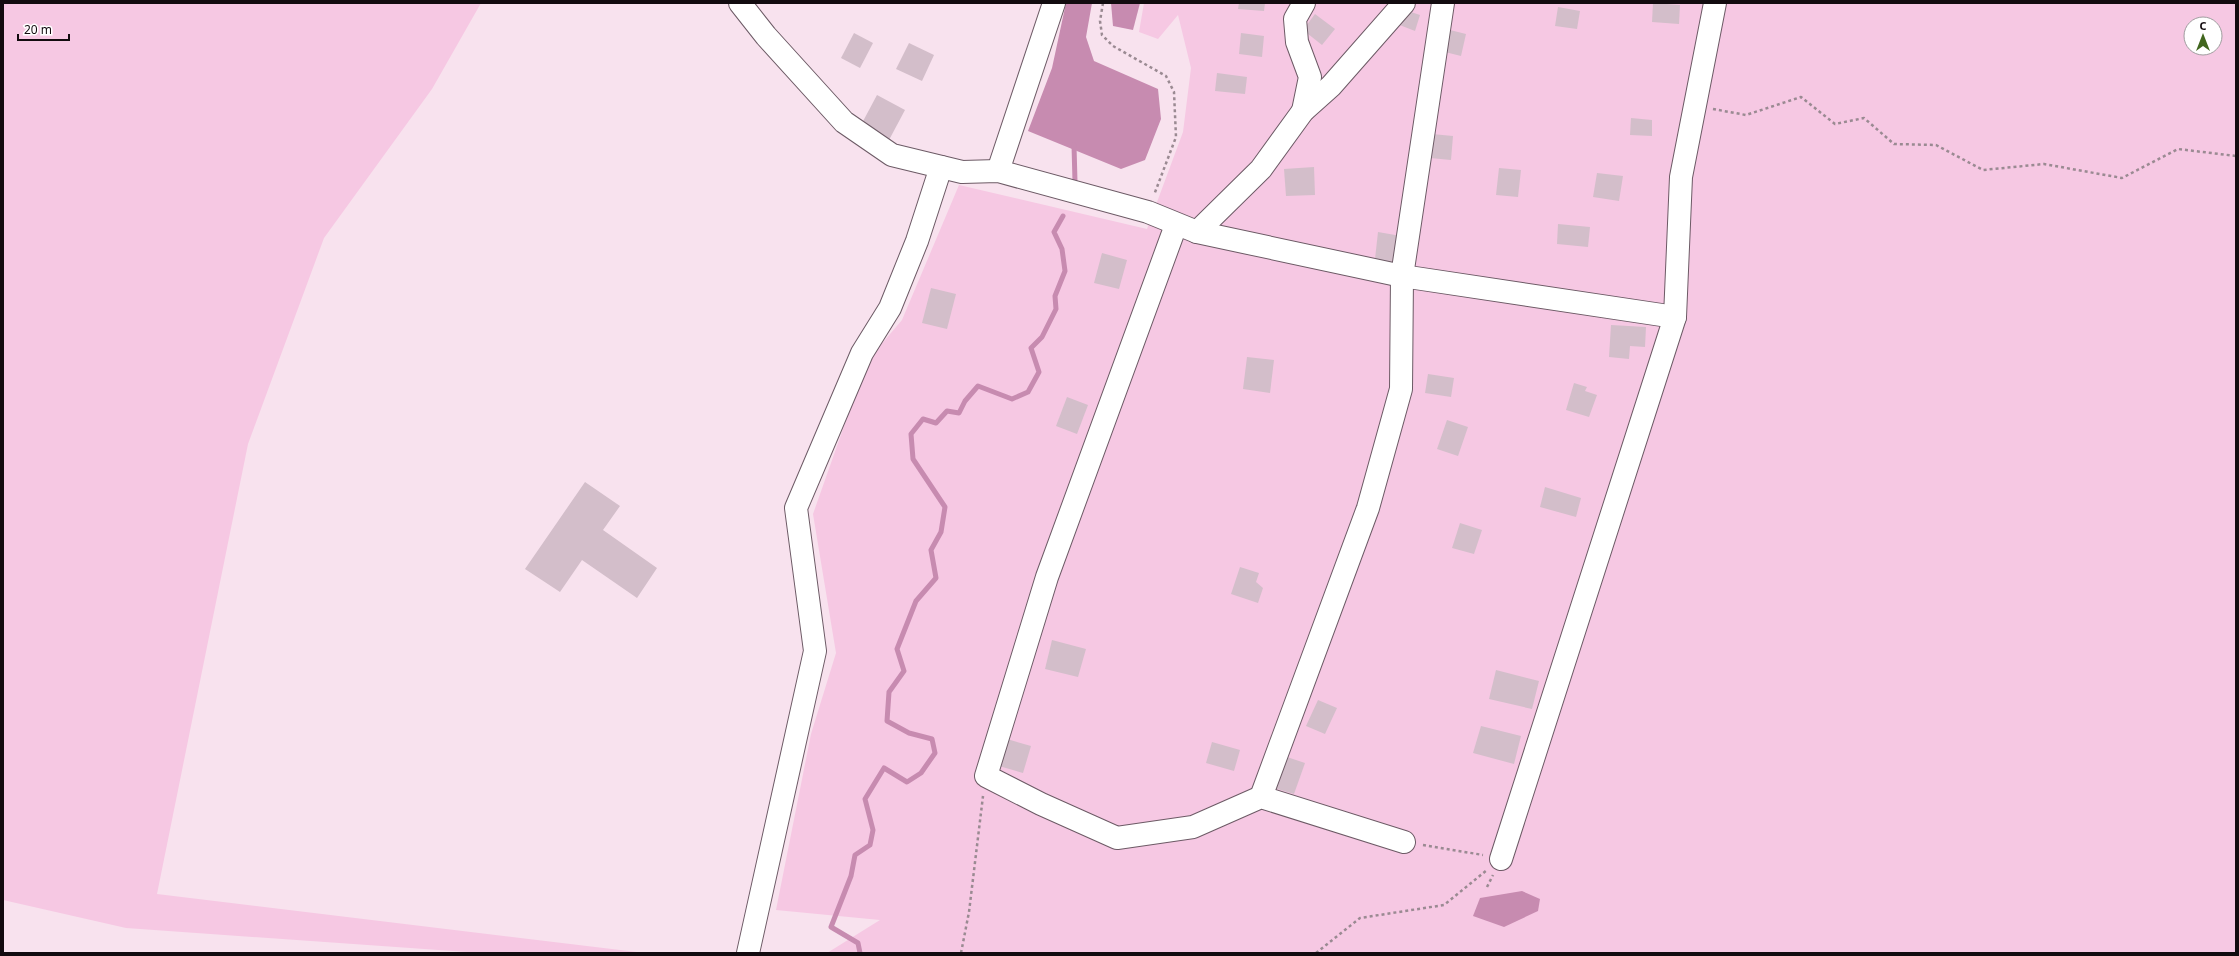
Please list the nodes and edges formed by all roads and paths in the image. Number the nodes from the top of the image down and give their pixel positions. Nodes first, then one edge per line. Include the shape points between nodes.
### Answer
1 (740, 3) edge
2 (1054, 3) edge
3 (1103, 3) edge
4 (1304, 3) edge
5 (1404, 3) edge
6 (1443, 3) edge
7 (1715, 3) edge
8 (1695, 106) junction
9 (1303, 110) junction
10 (2236, 156) edge
11 (941, 167) junction
12 (998, 171) junction
13 (1148, 212) junction
14 (1176, 225) junction
15 (1197, 232) junction
16 (1402, 276) junction
17 (1675, 317) junction
18 (986, 776) junction
19 (1262, 797) junction
20 (1404, 842) joint
21 (1501, 859) junction
22 (748, 953) edge
23 (961, 953) edge
24 (1316, 953) edge

1 - 11 street via 766,36 844,122 892,155
2 - 12 street
3 - 13 path via 1100,21 1102,35 1113,46 1166,76 1174,92 1176,137
4 - 9 street via 1295,19 1297,42 1310,76
5 - 9 street via 1331,86
6 - 16 street
7 - 8 street
8 - 10 path via 1746,115 1801,97 1835,124 1864,118 1894,144 1936,145 1983,170 2044,164 2122,178 2178,149
8 - 17 street via 1681,177
9 - 15 street via 1260,169
11 - 12 street via 962,172
11 - 22 street via 917,241 890,308 862,353 796,508 815,651
12 - 13 street
13 - 14 street
14 - 15 street
14 - 18 street via 1047,577
15 - 16 street
16 - 17 street
16 - 19 street via 1401,389 1368,508
17 - 21 street
18 - 19 street via 1117,838 1193,827
18 - 23 path via 969,912
19 - 20 street
20 - 21 path
21 - 24 path via 1444,905 1360,918

